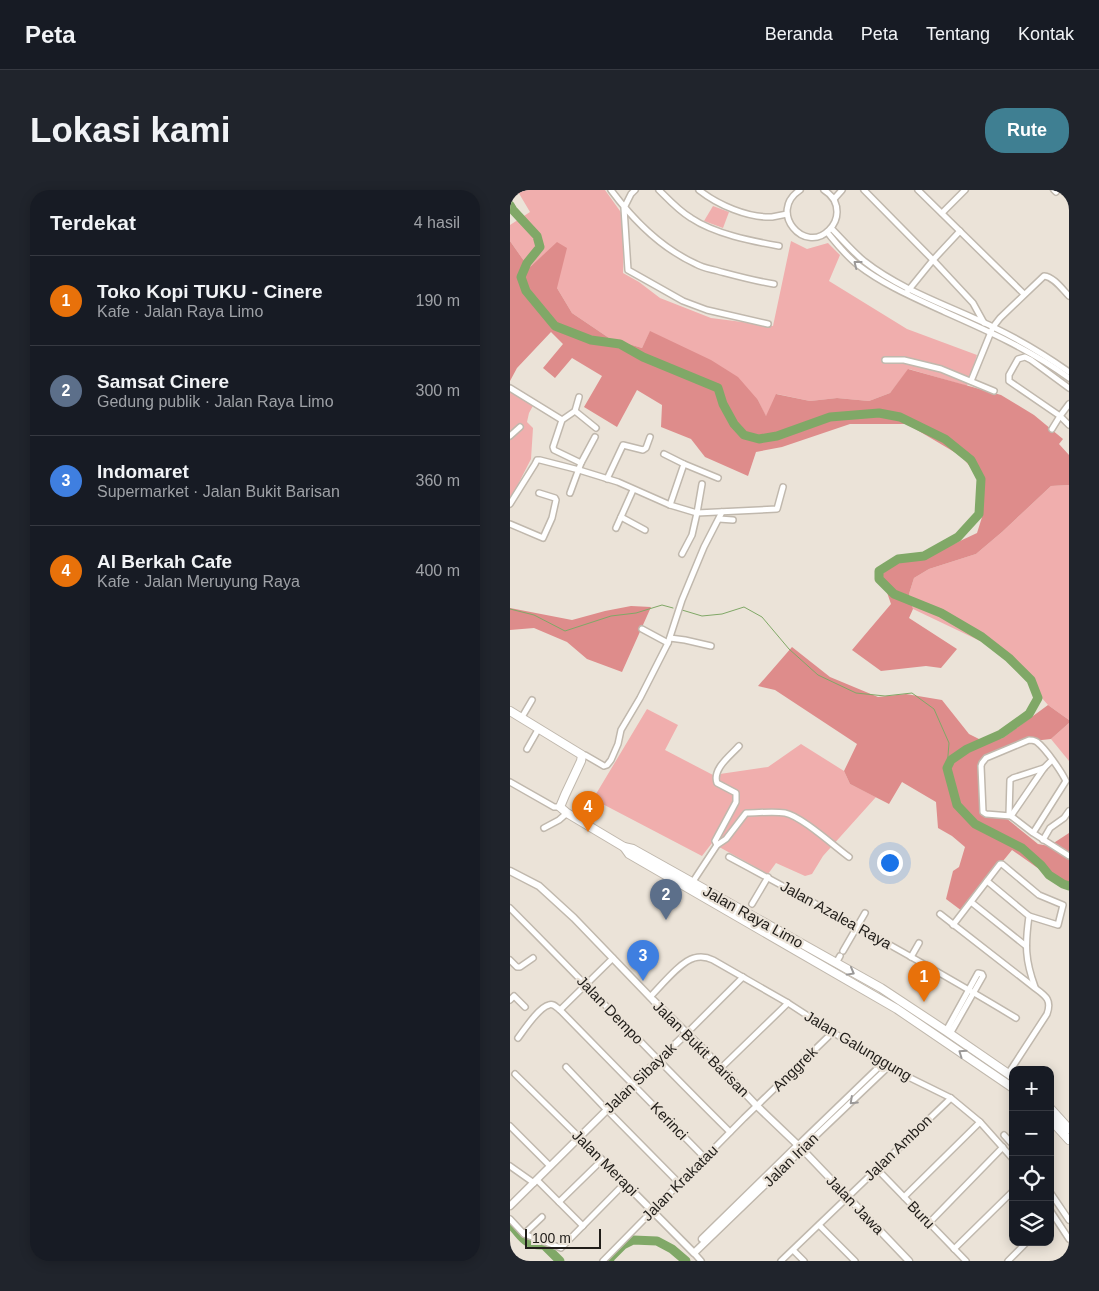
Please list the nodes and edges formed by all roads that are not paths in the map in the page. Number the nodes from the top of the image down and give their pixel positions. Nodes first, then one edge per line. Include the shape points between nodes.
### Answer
1 (611, 190) edge
2 (635, 190) edge
3 (659, 190) edge
4 (699, 190) edge
5 (800, 190) edge
6 (826, 190) edge
7 (842, 190) edge
8 (864, 190) edge
9 (918, 190) edge
10 (965, 190) edge
11 (834, 199) junction
12 (624, 208) junction
13 (787, 214) junction
14 (942, 214) junction
15 (829, 230) junction
16 (960, 231) junction
17 (779, 246) dead end
18 (933, 260) junction
19 (774, 284) dead end
20 (907, 292) junction
21 (1024, 294) junction
22 (1069, 296) edge
23 (984, 323) junction
24 (768, 324) dead end
25 (992, 330) junction
26 (885, 360) dead end
27 (1069, 372) edge
28 (1069, 378) edge
29 (972, 381) junction
30 (510, 388) edge
31 (1069, 388) edge
32 (994, 391) dead end
33 (579, 397) dead end
34 (1069, 404) edge
35 (575, 412) junction
36 (1060, 416) junction
37 (562, 420) junction
38 (1069, 425) edge
39 (520, 427) dead end
40 (596, 428) dead end
41 (1052, 429) dead end
42 (510, 436) edge
43 (595, 437) dead end
44 (650, 437) dead end
45 (664, 454) dead end
46 (581, 463) junction
47 (684, 464) junction
48 (579, 470) junction
49 (718, 478) dead end
50 (607, 479) junction
51 (702, 484) dead end
52 (783, 487) dead end
53 (634, 490) junction
54 (539, 493) dead end
55 (570, 493) dead end
56 (510, 504) edge
57 (670, 505) junction
58 (722, 512) junction
59 (698, 513) junction
60 (621, 517) junction
61 (719, 519) junction
62 (733, 520) dead end
63 (510, 524) edge
64 (616, 528) dead end
65 (644, 530) dead end
66 (682, 554) dead end
67 (642, 629) dead end
68 (669, 640) junction
69 (711, 646) dead end
70 (532, 700) dead end
71 (510, 711) edge
72 (522, 717) junction
73 (539, 728) junction
74 (739, 746) dead end
75 (527, 749) dead end
76 (582, 755) junction
77 (1052, 760) junction
78 (1044, 768) junction
79 (510, 782) edge
80 (560, 808) junction
81 (1069, 811) edge
82 (567, 813) junction
83 (1010, 816) junction
84 (1067, 820) edge
85 (544, 828) dead end
86 (1033, 833) junction
87 (1043, 840) junction
88 (717, 845) junction
89 (624, 847) junction
90 (1069, 856) edge
91 (729, 857) dead end
92 (849, 857) dead end
93 (510, 871) edge
94 (768, 877) junction
95 (987, 881) junction
96 (692, 883) junction
97 (704, 893) junction
98 (971, 902) junction
99 (752, 904) dead end
100 (510, 908) edge
101 (865, 913) dead end
102 (940, 914) dead end
103 (1029, 916) junction
104 (953, 925) junction
105 (857, 926) junction
106 (919, 943) dead end
107 (1026, 946) junction
108 (839, 957) junction
109 (911, 957) junction
110 (533, 958) dead end
111 (613, 958) junction
112 (510, 960) edge
113 (823, 961) junction
114 (743, 977) junction
115 (586, 984) junction
116 (1036, 988) junction
117 (971, 991) junction
118 (650, 997) junction
119 (510, 1000) edge
120 (788, 1003) junction
121 (525, 1007) dead end
122 (560, 1010) junction
123 (1016, 1018) dead end
124 (948, 1032) junction
125 (687, 1033) junction
126 (832, 1033) junction
127 (518, 1038) dead end
128 (658, 1060) junction
129 (882, 1064) junction
130 (1016, 1066) edge
131 (566, 1067) dead end
132 (888, 1067) junction
133 (721, 1068) junction
134 (515, 1074) dead end
135 (1009, 1075) edge
136 (633, 1084) junction
137 (1009, 1085) edge
138 (951, 1098) junction
139 (757, 1106) junction
140 (606, 1110) junction
141 (1053, 1111) edge
142 (980, 1122) junction
143 (1054, 1123) edge
144 (510, 1126) edge
145 (1069, 1130) edge
146 (730, 1132) junction
147 (1004, 1135) dead end
148 (579, 1137) junction
149 (1069, 1140) edge
150 (1009, 1141) edge
151 (1003, 1147) junction
152 (800, 1148) junction
153 (1010, 1156) edge
154 (705, 1158) junction
155 (602, 1160) junction
156 (510, 1166) edge
157 (550, 1166) junction
158 (877, 1169) junction
159 (535, 1181) junction
160 (625, 1183) junction
161 (679, 1184) junction
162 (1009, 1195) edge
163 (848, 1197) junction
164 (904, 1197) junction
165 (1054, 1198) edge
166 (559, 1202) junction
167 (510, 1206) edge
168 (652, 1211) junction
169 (542, 1217) dead end
170 (510, 1219) edge
171 (1054, 1220) edge
172 (1069, 1220) edge
173 (929, 1223) junction
174 (819, 1225) junction
175 (583, 1226) junction
176 (524, 1234) junction
177 (1069, 1239) edge
178 (1023, 1246) edge
179 (954, 1249) junction
180 (793, 1250) junction
181 (692, 1252) junction
182 (1069, 1258) edge
183 (603, 1261) edge
184 (701, 1261) edge
185 (781, 1261) edge
186 (804, 1261) edge
187 (855, 1261) edge
188 (909, 1261) edge
189 (966, 1261) edge
190 (1008, 1261) edge
191 (1066, 1261) edge

1 - 12 street
2 - 12 street
3 - 17 street via 699,222 751,241
4 - 13 street via 722,204 754,216
5 - 13 street via 790,199
6 - 11 street
7 - 11 street
8 - 18 street
9 - 14 street
10 - 14 street
11 - 15 street via 837,214
12 - 19 street via 671,251 698,265
12 - 24 street via 628,270 707,310
13 - 15 street via 791,226 803,235 819,236
14 - 16 street
15 - 20 street via 859,266
16 - 18 street
16 - 21 street
18 - 20 street
18 - 23 street via 973,303
20 - 23 street
20 - 25 street
21 - 22 street via 1046,276
21 - 25 street
23 - 25 street
25 - 27 street via 1044,354
25 - 28 street
25 - 29 street
26 - 29 street via 917,362
29 - 32 street
30 - 37 street
31 - 36 street via 1025,357 1018,359 1009,375 1009,381
33 - 35 street
34 - 36 street
35 - 37 street
35 - 40 street
36 - 38 street
36 - 41 street
37 - 46 street via 553,448
39 - 42 street
43 - 46 street
44 - 50 street via 643,450 623,445
45 - 47 street
46 - 48 street
47 - 49 street
47 - 57 street
48 - 50 street
48 - 55 street
48 - 56 street via 539,460
50 - 53 street
51 - 59 street
52 - 58 street via 777,509
53 - 57 street
53 - 60 street
54 - 63 street via 556,500 543,538
57 - 59 street
58 - 59 street
58 - 61 street
59 - 66 street
60 - 64 street
60 - 65 street
61 - 62 street
61 - 68 street via 682,600
67 - 68 street
68 - 69 street
68 - 76 street via 620,730 618,744 607,765
70 - 72 street
71 - 72 main road
72 - 73 main road
73 - 75 street
73 - 76 main road
74 - 88 street via 715,778 717,783 736,794 736,802 716,841
76 - 80 main road
77 - 78 street
77 - 83 street via 1038,743 1030,740 983,760 984,813
77 - 86 street via 1066,782
78 - 83 street
78 - 83 street via 1010,780
79 - 80 street
80 - 82 main road
81 - 84 street
82 - 85 street
82 - 89 main road
83 - 86 street
84 - 87 street via 1050,828
86 - 87 street
87 - 90 street
88 - 92 street via 726,839 746,813 783,813 806,824
88 - 96 street
89 - 96 main road, Jalan Raya Limo
89 - 97 main road, Jalan Raya Limo via 629,854
91 - 94 street, Jalan Azalea Raya
93 - 111 street, Jalan Bukit Barisan via 546,891
94 - 99 street
94 - 105 street, Jalan Azalea Raya
95 - 98 street
95 - 103 street
95 - 103 street via 1003,864 1039,895 1063,905 1058,925
96 - 97 main road, Jalan Raya Limo
97 - 113 main road, Jalan Raya Limo
98 - 104 street
98 - 107 street
100 - 115 street, Jalan Dempo
101 - 105 street
102 - 104 street
103 - 107 street
104 - 116 street
105 - 108 street
105 - 109 street, Jalan Azalea Raya
106 - 109 street
107 - 116 street
108 - 113 main road, Jalan Raya Limo
108 -> 124 main road, Jalan Raya Limo
109 - 117 street, Jalan Azalea Raya
110 - 112 street via 520,967
111 - 115 street
111 - 118 street, Jalan Bukit Barisan
137 -> 113 main road, Jalan Raya Limo
114 - 118 street, Jalan Galunggung via 708,958 699,957 683,964
114 - 120 street, Jalan Galunggung
114 - 125 street, Jalan Sibayak
115 - 122 street
115 - 128 street, Jalan Dempo
116 - 130 street via 1048,999 1049,1009
117 - 123 street, Jalan Azalea Raya
117 - 124 street
118 - 125 street, Jalan Bukit Barisan
119 - 121 street via 514,996
120 - 126 street, Jalan Galunggung
120 - 133 street
122 - 127 street via 551,1004 545,1007
122 - 136 street, Kerinci
124 - 135 main road, Jalan Raya Limo
125 - 128 street, Jalan Sibayak
125 - 133 street, Jalan Bukit Barisan
126 - 129 street, Jalan Galunggung
126 - 139 street, Anggrek
128 - 136 street, Jalan Sibayak
128 - 146 street, Jalan Dempo
129 - 132 street, Jalan Galunggung
129 - 152 street, Jalan Irian
131 - 140 street
132 - 138 street, Jalan Galunggung
132 -> 152 street, Jalan Irian
133 - 139 street, Jalan Bukit Barisan
134 - 148 street, Jalan Merapi
136 - 140 street, Jalan Sibayak
136 - 154 street, Kerinci
138 - 142 street, Jalan Galunggung
138 - 158 street, Jalan Ambon
139 - 146 street, Jalan Krakatau
139 - 152 street, Jalan Bukit Barisan
140 - 148 street, Jalan Sibayak
140 - 161 street
141 - 145 main road
142 - 151 street, Jalan Galunggung
142 - 164 street
143 - 149 main road
144 - 157 street
146 - 154 street, Jalan Krakatau
147 - 150 street
148 - 155 street, Jalan Merapi
148 - 157 street, Jalan Sibayak
151 - 153 street, Jalan Galunggung
151 - 173 street
152 - 163 street, Jalan Jawa
152 - 181 street, Jalan Irian
154 - 161 street, Jalan Krakatau
155 - 160 street, Jalan Merapi
155 - 166 street
156 - 159 street
157 - 159 street, Jalan Sibayak
158 - 163 street, Jalan Ambon
158 - 164 street, Buru
159 - 166 street
159 - 167 street, Jalan Sibayak
160 - 168 street, Jalan Merapi
160 - 175 street
161 - 168 street, Jalan Krakatau
162 - 179 street
163 - 174 street, Jalan Ambon
163 - 188 street, Jalan Jawa
164 - 173 street, Buru
165 - 172 street
166 - 175 street
168 - 181 street, Jalan Merapi
168 - 183 street, Jalan Krakatau
169 - 176 street
170 - 176 street
171 - 177 street
173 - 179 street, Buru
174 - 180 street, Jalan Ambon
174 - 187 street
175 - 176 street via 560,1248
178 - 190 street
179 - 189 street, Buru
180 - 185 street, Jalan Ambon
180 - 186 street
181 - 184 street
182 - 191 street

